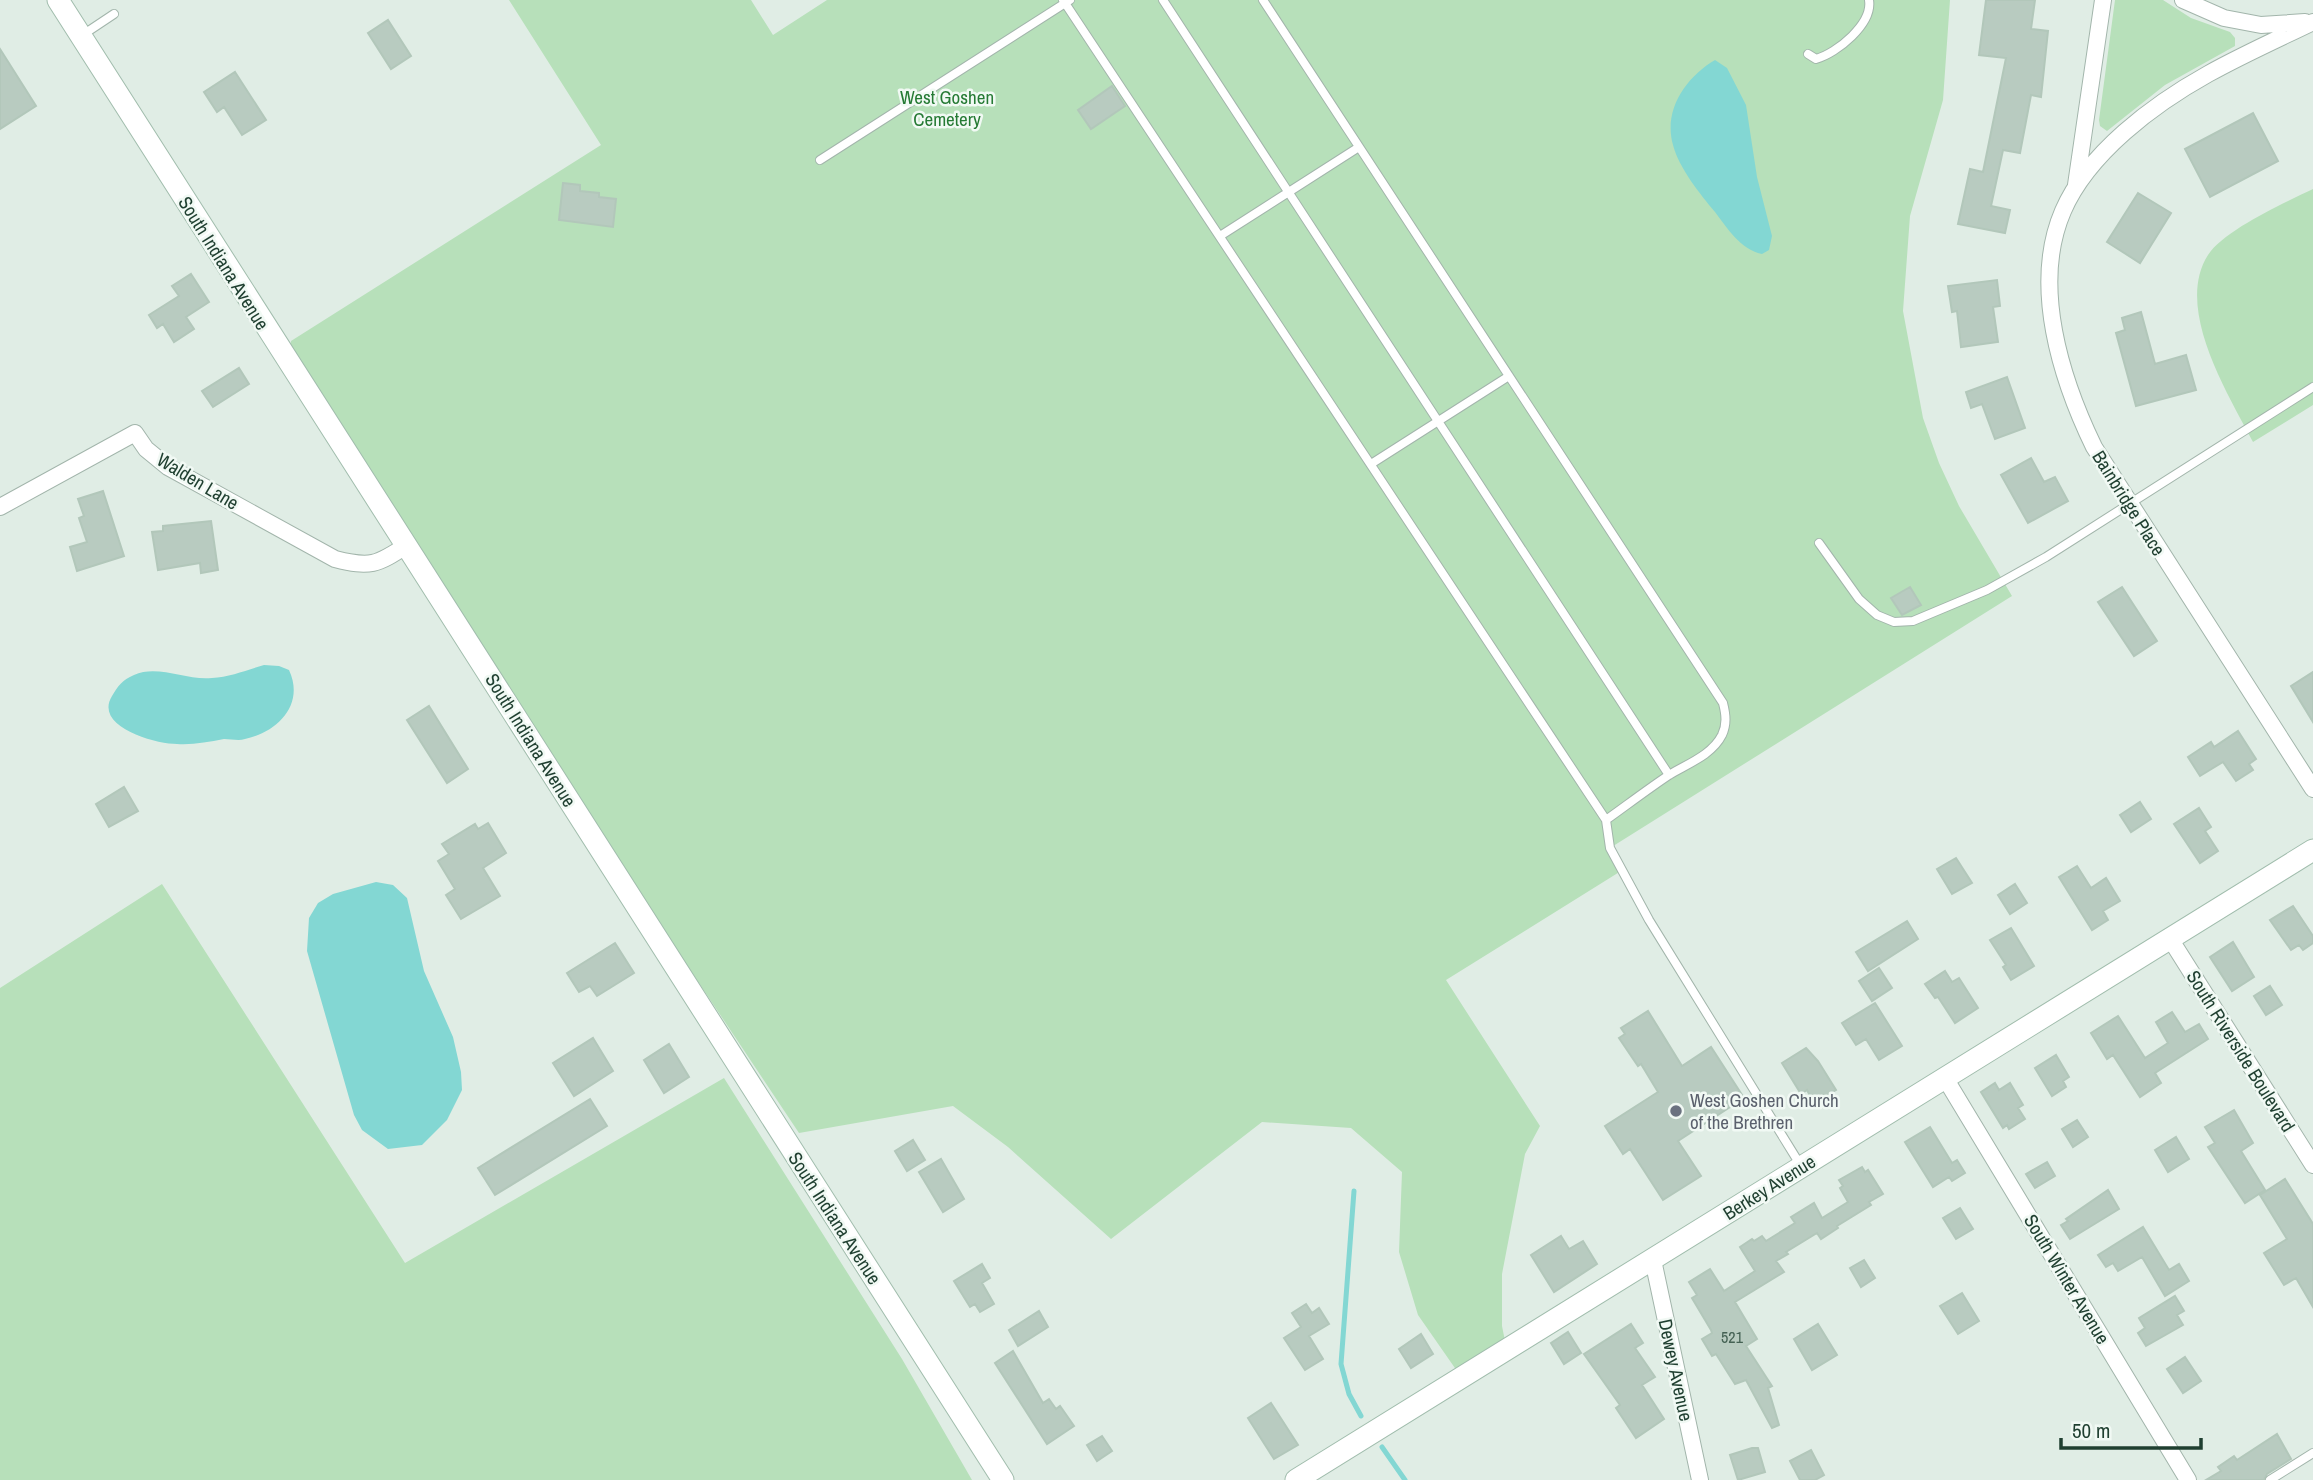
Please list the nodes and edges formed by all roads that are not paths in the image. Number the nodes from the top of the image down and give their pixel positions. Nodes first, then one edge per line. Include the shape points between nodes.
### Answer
1 (58, 0) edge
2 (1163, 0) edge
3 (1263, 0) edge
4 (1869, 0) edge
5 (2103, 0) edge
6 (2183, 0) edge
7 (1066, 1) edge
8 (114, 15) dead end
9 (2313, 22) edge
10 (81, 36) junction
11 (1808, 54) dead end
12 (1359, 147) junction
13 (820, 160) dead end
14 (2076, 185) junction
15 (1288, 192) junction
16 (1220, 236) junction
17 (1509, 376) junction
18 (2313, 387) edge
19 (1438, 421) junction
20 (1371, 464) junction
21 (2129, 504) junction
22 (0, 507) edge
23 (1818, 542) dead end
24 (407, 545) junction
25 (1669, 775) junction
26 (2313, 789) edge
27 (1606, 820) junction
28 (2313, 850) edge
29 (2169, 937) junction
30 (1945, 1078) junction
31 (2313, 1165) edge
32 (1802, 1166) junction
33 (1653, 1260) junction
34 (2313, 1453) edge
35 (1003, 1480) edge
36 (1296, 1480) edge
37 (1700, 1480) edge
38 (2188, 1480) edge
39 (2270, 1480) edge

1 - 10 street, South Indiana Avenue
2 - 15 lane
3 - 12 lane
4 - 11 lane via 1867,18 1847,42 1828,56 1816,59
5 - 14 street, Bainbridge Place
6 - 9 street, Bainbridge Place via 2224,18 2262,25
7 - 13 lane
7 - 16 lane
8 - 10 lane
9 - 14 street, Bainbridge Place via 2172,96 2102,154
10 - 24 street, South Indiana Avenue
12 - 15 lane
12 - 17 lane
14 - 21 street, Bainbridge Place via 2052,250 2054,330 2077,411
15 - 16 lane
15 - 19 lane
16 - 20 lane
17 - 19 lane
17 - 25 lane via 1723,703 1727,719 1717,743
18 - 21 lane
19 - 20 lane
19 - 25 lane
20 - 27 lane
21 - 23 lane via 1987,590 1913,621 1894,622 1877,615 1859,599
21 - 26 street, Bainbridge Place
22 - 24 street, Walden Lane via 135,433 168,467 335,559 359,565 382,561
24 - 35 street, South Indiana Avenue
25 - 27 lane
27 - 32 lane via 1610,848 1649,920
28 - 29 street, Berkey Avenue
29 - 30 street, Berkey Avenue
29 - 31 street, South Riverside Boulevard
30 - 32 street, Berkey Avenue
30 - 38 street, South Winter Avenue
32 - 33 street, Berkey Avenue
33 - 36 street, Berkey Avenue
33 - 37 street, Dewey Avenue
34 - 39 lane

